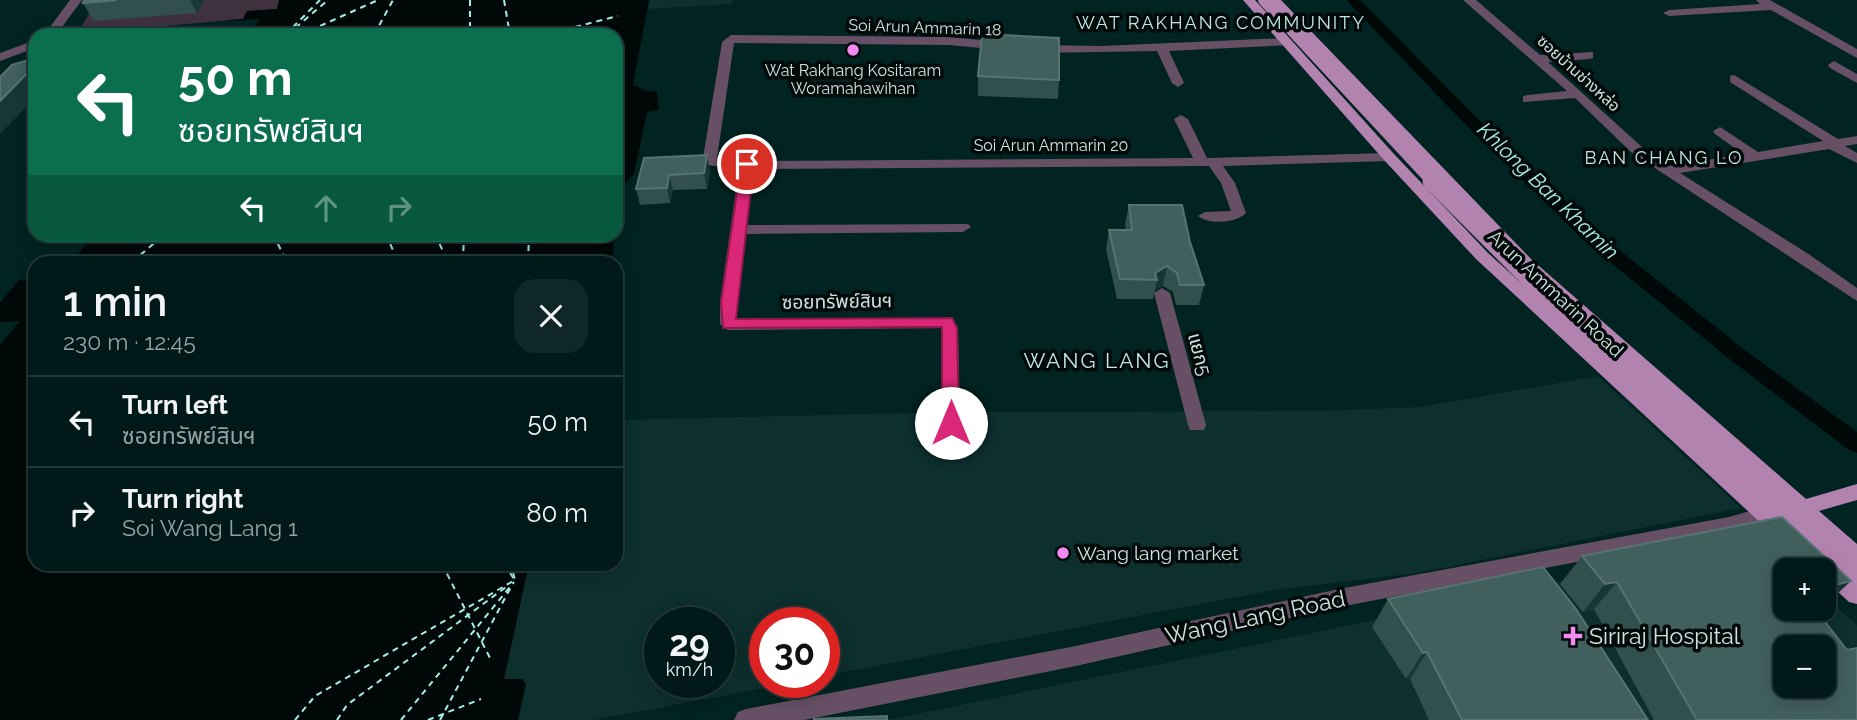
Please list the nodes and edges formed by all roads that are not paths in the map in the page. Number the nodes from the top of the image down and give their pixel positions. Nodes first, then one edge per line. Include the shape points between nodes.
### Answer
1 (76, 0) edge
2 (1249, 0) edge
3 (1264, 0) edge
4 (1275, 0) edge
5 (1469, 0) edge
6 (1767, 3) edge
7 (1669, 13) dead end
8 (55, 28) edge
9 (1313, 41) junction
10 (1286, 42) junction
11 (28, 47) edge
12 (1162, 48) junction
13 (0, 54) edge
14 (1857, 54) edge
15 (1589, 55) dead end
16 (1537, 59) junction
17 (1834, 65) dead end
18 (1734, 79) dead end
19 (1857, 79) edge
20 (1178, 83) dead end
21 (1578, 94) junction
22 (1528, 99) dead end
23 (1181, 119) dead end
24 (1720, 131) dead end
25 (1857, 140) edge
26 (1835, 144) junction
27 (1756, 156) junction
28 (1389, 157) junction
29 (1857, 159) edge
30 (712, 162) joint
31 (1207, 162) junction
32 (747, 164) junction
33 (1667, 170) junction
34 (1205, 216) dead end
35 (963, 227) dead end
36 (738, 230) junction
37 (1162, 293) dead end
38 (1857, 296) edge
39 (951, 423) dead end
40 (1197, 425) dead end
41 (1857, 492) edge
42 (1801, 509) junction
43 (1764, 515) junction
44 (1857, 557) edge
45 (1857, 575) edge
46 (1857, 595) edge
47 (746, 720) edge

1 - 8 street
2 - 10 main road, Arun Ammarin Road
3 - 45 main road, bridge via 1503,254
4 - 9 main road, Arun Ammarin Road
5 - 16 street, ซอยบ้านช่างหล่อ
6 - 7 street
6 - 14 street
9 - 10 main road
9 - 42 main road, Arun Ammarin Road via 1525,262
10 - 12 street, Soi Arun Ammarin 18
10 - 28 main road, Arun Ammarin Road
11 - 13 street
12 - 20 street
12 - 30 street, Soi Arun Ammarin 18 via 1069,51 950,41 732,38
15 - 16 street
16 - 21 street, ซอยบ้านช่างหล่อ
17 - 19 street
18 - 26 street
21 - 22 street
21 - 33 street, ซอยบ้านช่างหล่อ via 1637,150
23 - 31 street
24 - 27 street
25 - 26 street
26 - 27 street
26 - 29 street
27 - 33 street
28 - 31 street, Soi Arun Ammarin 20
28 - 43 main road, Arun Ammarin Road via 1482,256
30 - 32 street, Soi Arun Ammarin 20
31 - 32 street, Soi Arun Ammarin 20
31 - 34 street via 1228,183 1239,213
32 - 36 street
33 - 38 street, ซอยบ้านช่างหล่อ
35 - 36 street
36 - 39 street, ซอยทรัพย์สินฯ via 728,324 946,322 950,328
37 - 40 street, แยก5
41 - 42 main road
42 - 43 main road
42 - 44 main road, Arun Ammarin Road
43 - 46 main road, Arun Ammarin Road
43 - 47 street, Wang Lang Road

